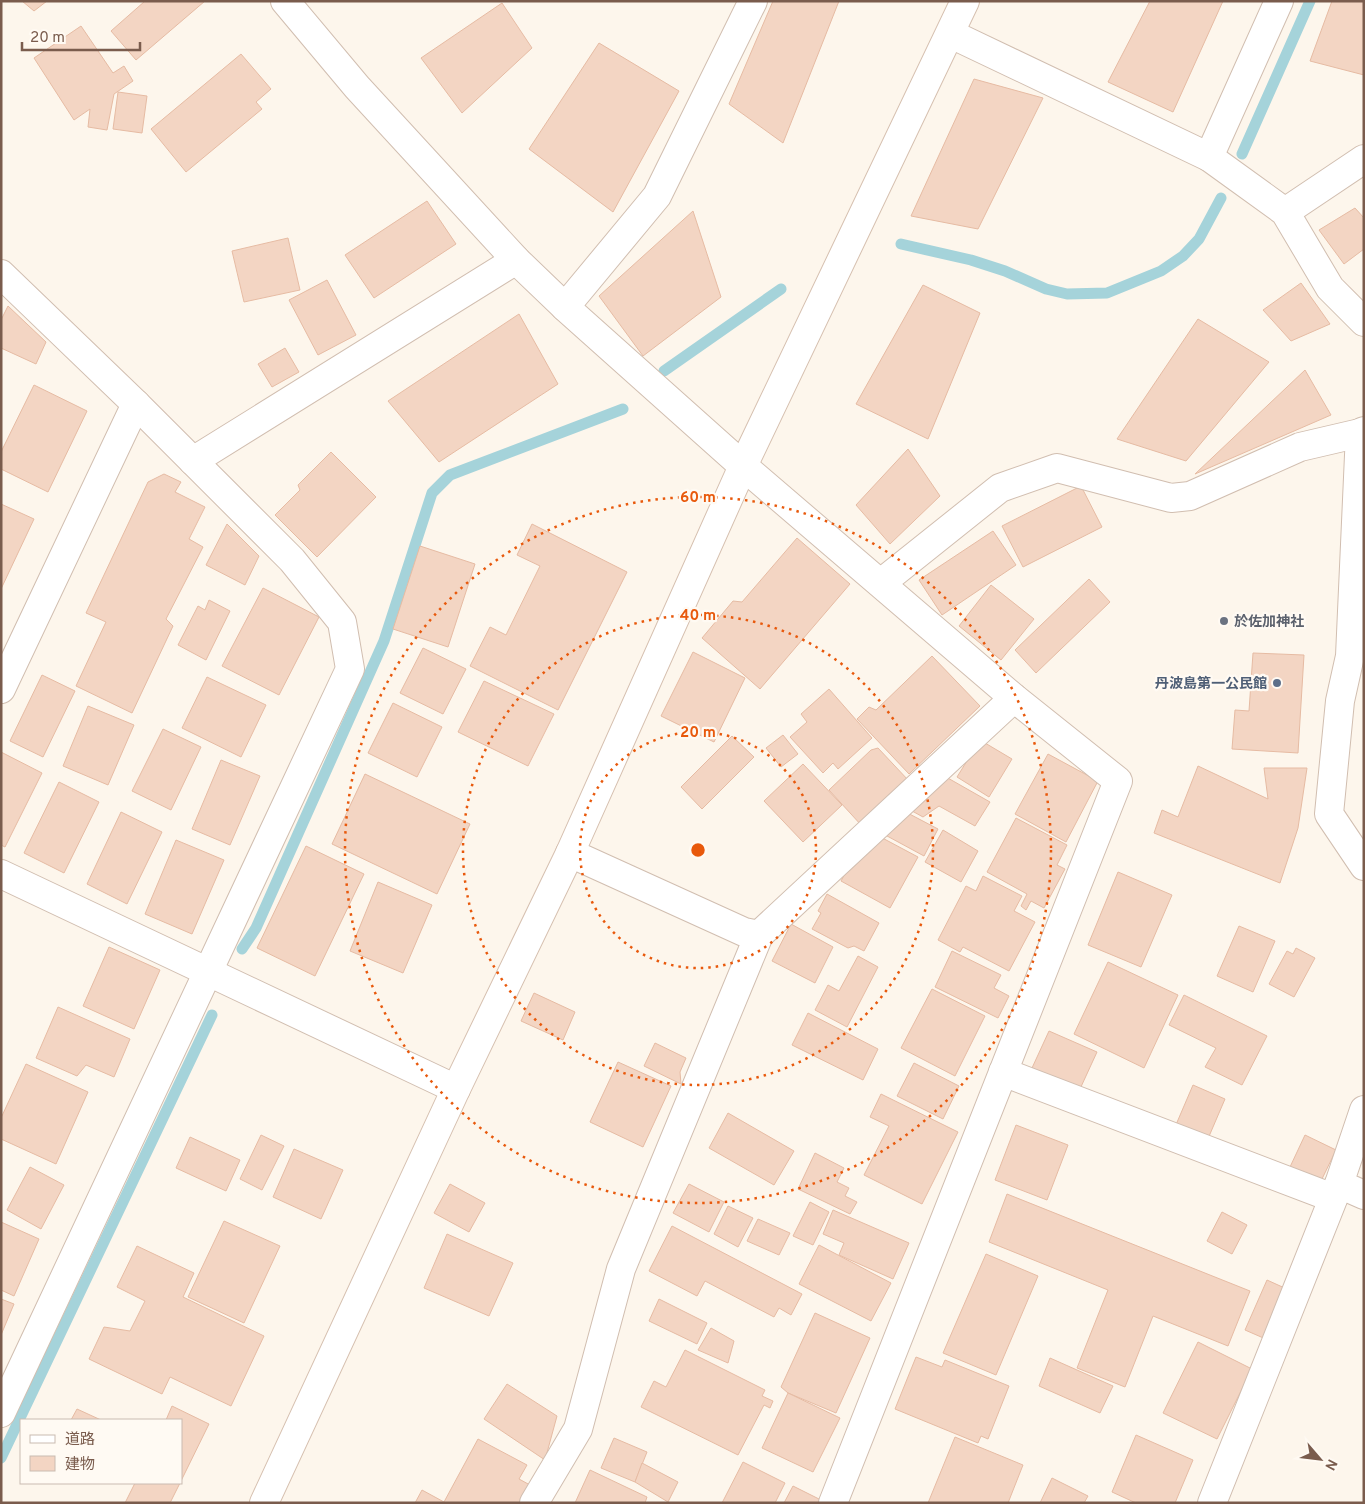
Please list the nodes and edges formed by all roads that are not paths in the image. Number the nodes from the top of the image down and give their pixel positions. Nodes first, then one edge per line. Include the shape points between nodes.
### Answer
1 (285, 1) edge
2 (753, 1) edge
3 (965, 1) edge
4 (1279, 1) edge
5 (951, 34) junction
6 (1209, 157) junction
7 (1364, 160) edge
8 (1284, 212) junction
9 (516, 260) junction
10 (1, 274) edge
11 (566, 307) junction
12 (1364, 322) edge
13 (136, 404) junction
14 (1362, 432) edge
15 (193, 461) junction
16 (743, 466) junction
17 (881, 583) junction
18 (1357, 662) edge
19 (1, 689) edge
20 (1014, 698) junction
21 (570, 853) junction
22 (1364, 866) edge
23 (1, 874) edge
24 (759, 936) junction
25 (208, 973) junction
26 (1003, 1072) junction
27 (456, 1089) junction
28 (1364, 1110) edge
29 (1336, 1191) junction
30 (1364, 1196) edge
31 (1, 1414) edge
32 (264, 1503) edge
33 (534, 1503) edge
34 (833, 1503) edge
35 (1212, 1503) edge

1 - 9 street via 358,87
2 - 11 street via 657,196
3 - 5 street
4 - 6 street
5 - 6 street
5 - 16 street
6 - 8 street
7 - 8 street
8 - 12 street via 1330,288
9 - 11 street
9 - 15 street
10 - 13 street
11 - 16 street
13 - 15 street
13 - 19 street
14 - 17 street via 1300,447 1190,496 1170,498 1057,468 1000,488
14 - 18 street
15 - 25 street via 292,560 342,622 350,669
16 - 17 street
16 - 21 street
17 - 20 street
18 - 22 street via 1340,701 1329,814
20 - 24 street
20 - 26 street via 1118,781
21 - 24 street
21 - 27 street
23 - 25 street
24 - 33 street via 621,1269 578,1429
25 - 27 street
25 - 31 street
26 - 29 street
26 - 34 street
27 - 32 street
28 - 29 street
29 - 30 street
29 - 35 street

